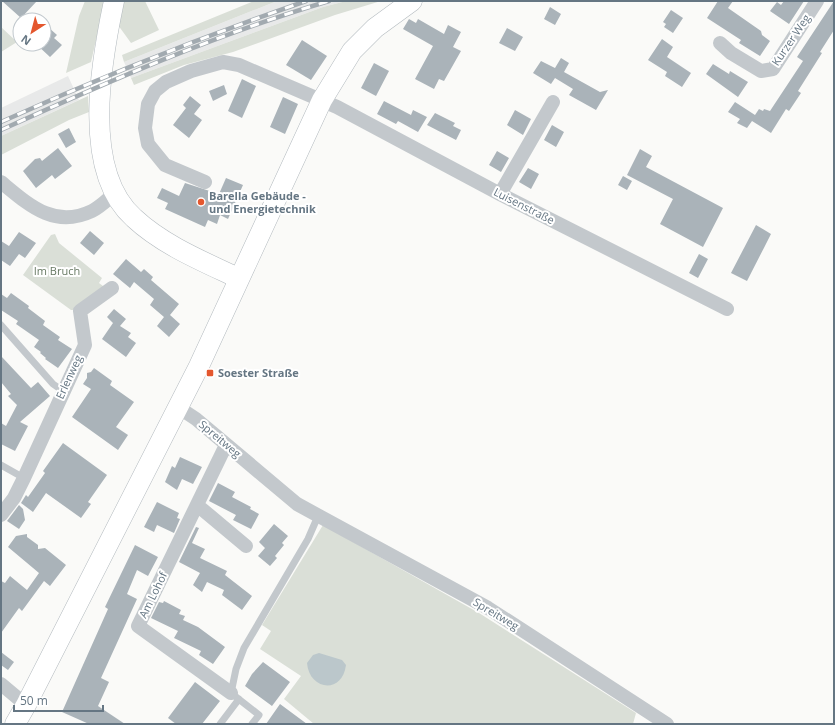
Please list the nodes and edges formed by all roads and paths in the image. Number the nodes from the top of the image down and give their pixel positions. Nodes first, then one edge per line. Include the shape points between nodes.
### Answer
1 (114, 1) edge
2 (412, 1) edge
3 (817, 1) edge
4 (720, 44) dead end
5 (322, 100) junction
6 (553, 102) dead end
7 (1, 182) edge
8 (205, 182) dead end
9 (114, 194) junction
10 (500, 194) junction
11 (238, 278) junction
12 (112, 288) dead end
13 (727, 309) dead end
14 (1, 325) edge
15 (63, 391) junction
16 (178, 407) junction
17 (226, 445) junction
18 (1, 465) edge
19 (24, 478) junction
20 (197, 505) junction
21 (1, 515) edge
22 (318, 516) junction
23 (246, 546) dead end
24 (1, 684) edge
25 (235, 696) junction
26 (26, 705) junction
27 (14, 724) edge
28 (220, 724) edge
29 (252, 724) edge
30 (668, 724) edge

1 - 9 street via 99,110 99,138
2 - 5 street via 375,28 352,51
3 - 4 street, Kurzer Weg via 773,68 761,71
5 - 8 street via 256,71 223,62 191,71 166,82 155,91 148,104 145,128 148,144 165,165
5 - 10 street, Luisenstraße
5 - 11 street
6 - 10 street
7 - 9 street via 27,203 51,216 67,218 92,211
9 - 11 street via 133,218 164,240
10 - 13 street, Luisenstraße
11 - 16 street
12 - 15 street, Erlenweg via 80,311 84,345
14 - 15 lane via 53,384
15 - 19 street, Erlenweg
16 - 17 street, Spreitweg
16 - 26 street
17 - 20 street, Am Lohof
17 - 22 street, Spreitweg via 297,504
18 - 19 lane
19 - 21 street, Erlenweg via 14,498
20 - 23 street
20 - 25 street, Am Lohof via 138,626
22 - 25 lane via 308,539 244,648 236,669
22 - 30 street, Spreitweg via 488,608
24 - 26 street
25 - 28 lane
25 - 29 lane via 259,715
26 - 27 street

